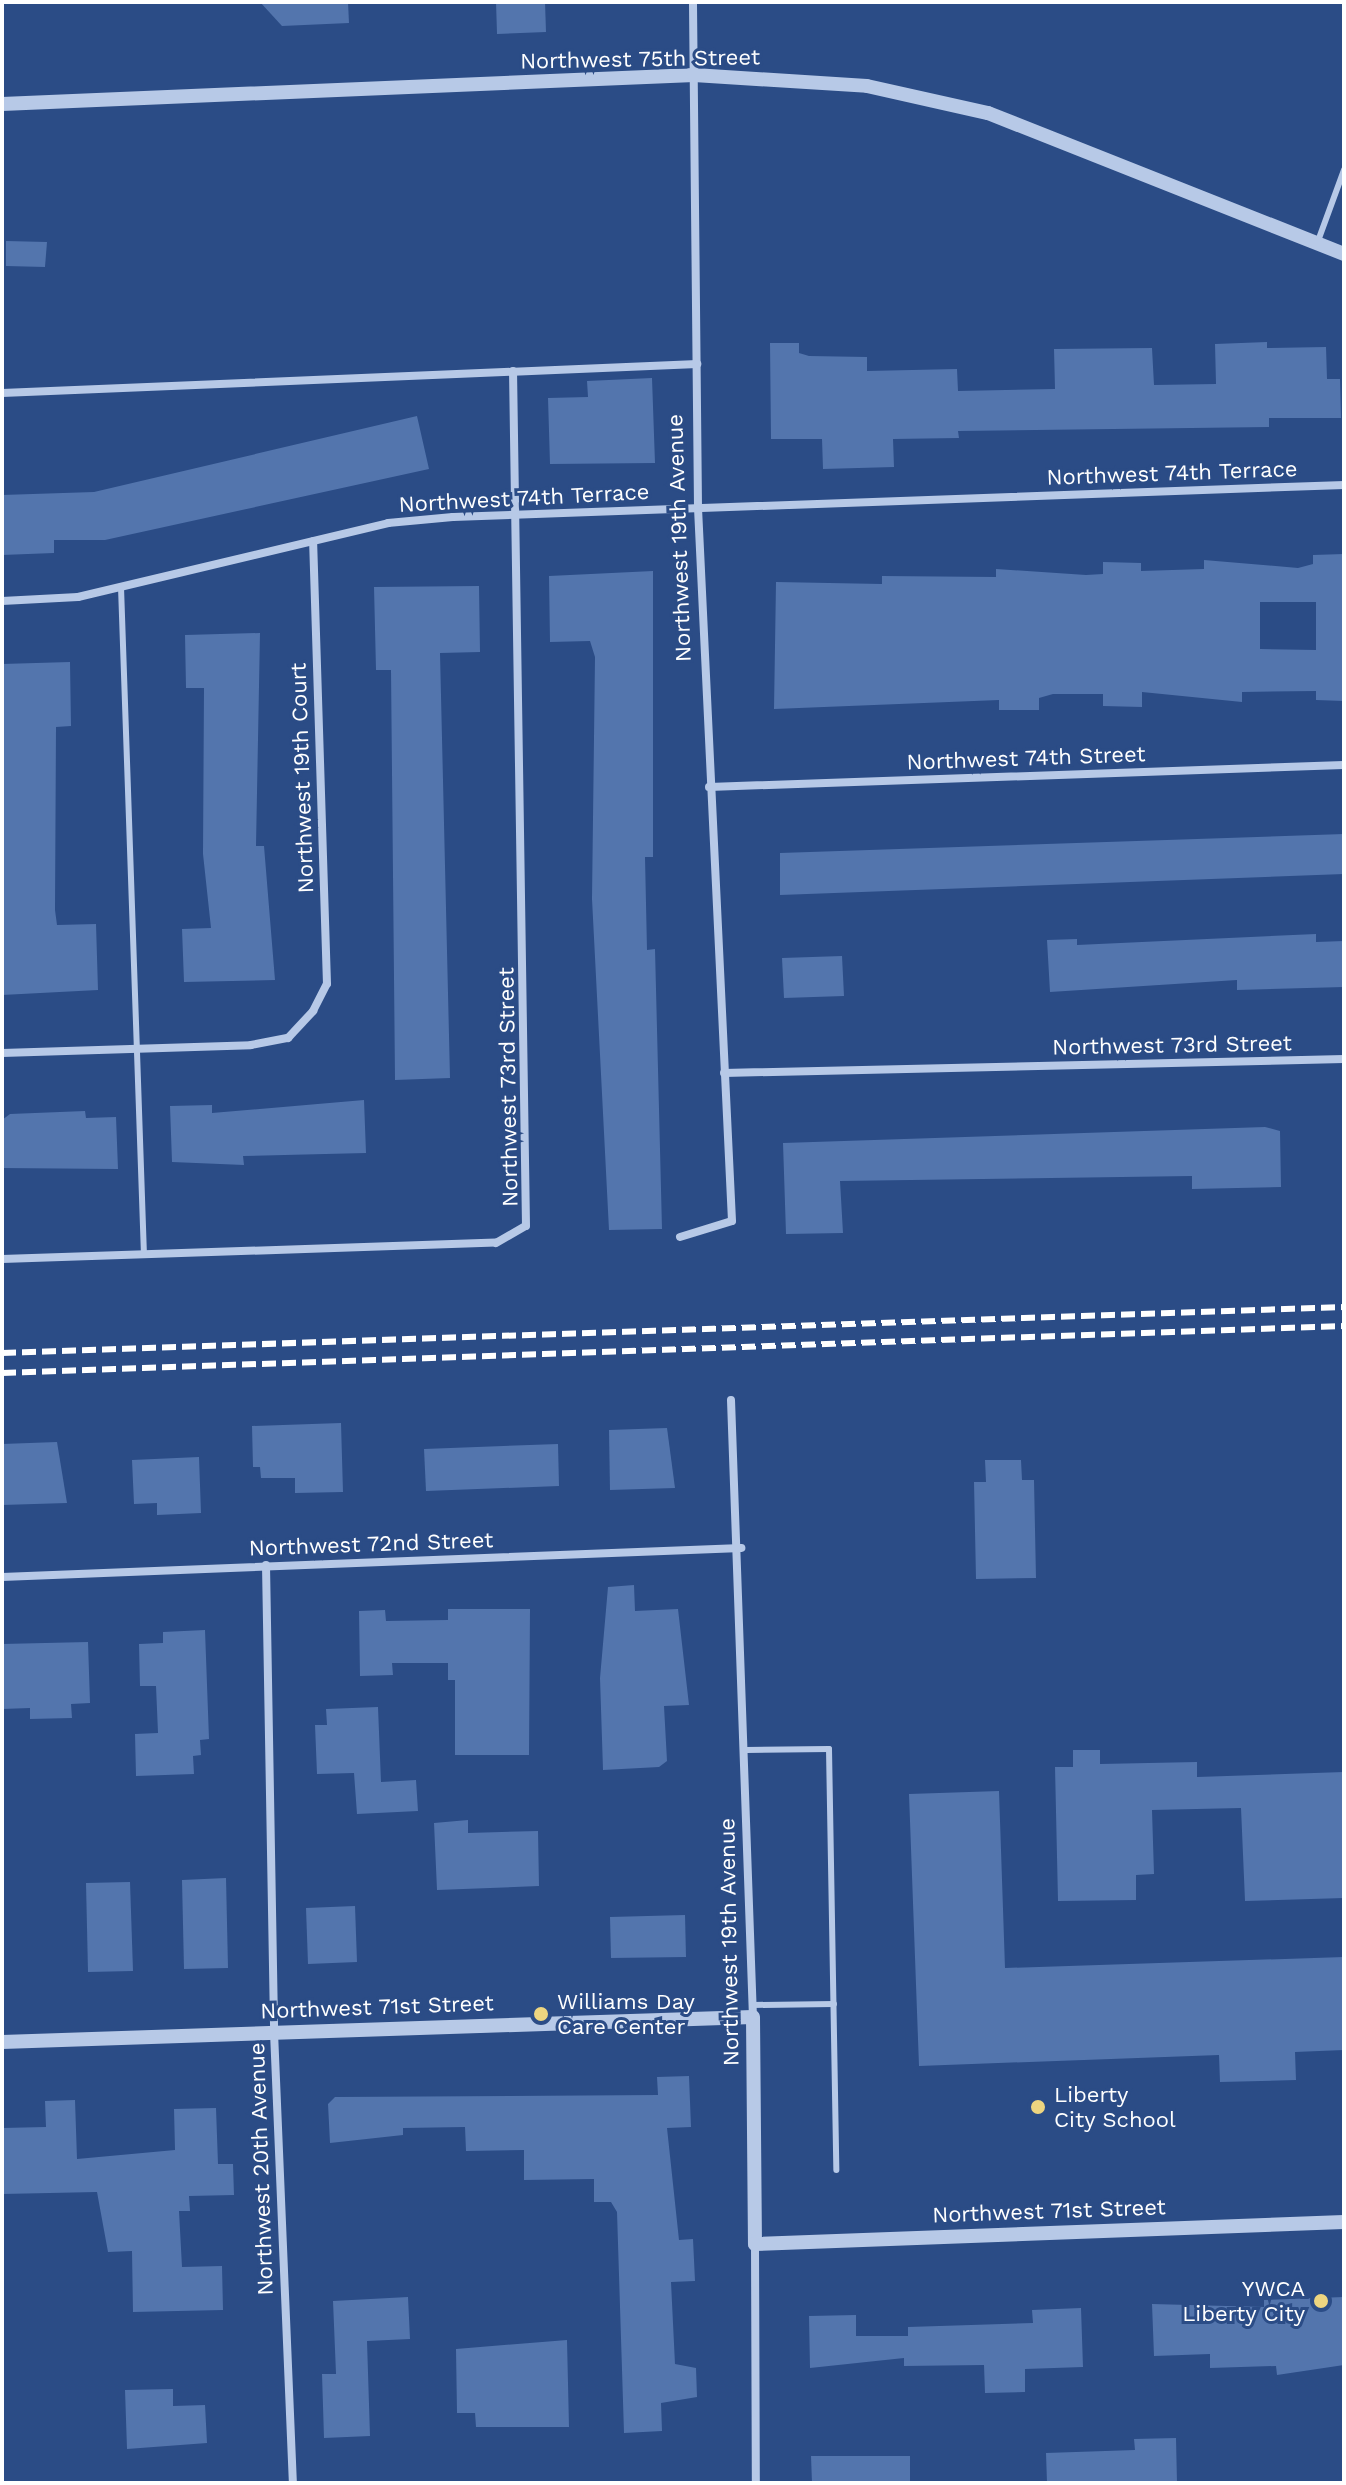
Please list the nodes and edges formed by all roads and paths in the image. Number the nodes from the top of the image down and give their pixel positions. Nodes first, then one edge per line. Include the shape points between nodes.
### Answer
1 (693, 2) edge
2 (694, 75) junction
3 (2, 104) edge
4 (1344, 170) edge
5 (1317, 245) junction
6 (1344, 254) edge
7 (697, 364) junction
8 (513, 371) junction
9 (2, 393) edge
10 (1344, 485) edge
11 (698, 507) junction
12 (518, 514) junction
13 (313, 541) junction
14 (121, 587) junction
15 (2, 601) edge
16 (1344, 765) edge
17 (709, 787) junction
18 (139, 1048) junction
19 (2, 1053) edge
20 (1344, 1059) edge
21 (724, 1073) junction
22 (680, 1237) dead end
23 (144, 1254) junction
24 (2, 1259) edge
25 (731, 1400) dead end
26 (741, 1548) junction
27 (266, 1565) junction
28 (2, 1577) edge
29 (746, 1750) junction
30 (834, 2004) junction
31 (753, 2011) junction
32 (274, 2032) junction
33 (2, 2042) edge
34 (836, 2170) dead end
35 (1344, 2222) edge
36 (755, 2244) junction
37 (293, 2483) edge
38 (756, 2483) edge

1 - 2 street, Northwest 19th Avenue
2 - 3 street, Northwest 75th Street
2 - 5 street, Northwest 75th Street via 867,86 988,113
2 - 7 street, Northwest 19th Avenue
4 - 5 lane
5 - 6 street, Northwest 75th Street
7 - 8 street
7 - 11 street, Northwest 19th Avenue
8 - 9 street
8 - 12 street
10 - 11 street, Northwest 74th Terrace
11 - 12 street, Northwest 74th Terrace
11 - 17 street, Northwest 19th Avenue
12 - 13 street, Northwest 74th Terrace via 388,523
12 - 23 street, Northwest 73rd Street via 526,1226 496,1243
13 - 14 street, Northwest 74th Terrace
13 - 18 street, Northwest 19th Court via 327,984 313,1011 288,1038
14 - 15 street, Northwest 74th Terrace
14 - 18 lane
16 - 17 street, Northwest 74th Street
17 - 21 street, Northwest 19th Avenue
18 - 19 street
18 - 23 lane
20 - 21 street, Northwest 73rd Street
21 - 22 street via 732,1221
23 - 24 street, Northwest 73rd Street
25 - 26 street, Northwest 19th Avenue
26 - 27 street, Northwest 72nd Street
26 - 29 street, Northwest 19th Avenue
27 - 28 street, Northwest 72nd Street
27 - 32 street, Northwest 20th Avenue
29 - 30 lane via 829,1749
29 - 31 street, Northwest 19th Avenue
30 - 31 lane
30 - 34 lane
31 - 32 street, Northwest 71st Street
31 - 36 street, Northwest 19th Avenue
32 - 33 street, Northwest 71st Street
32 - 37 street, Northwest 20th Avenue
35 - 36 street, Northwest 71st Street
36 - 38 street, Northwest 19th Avenue

